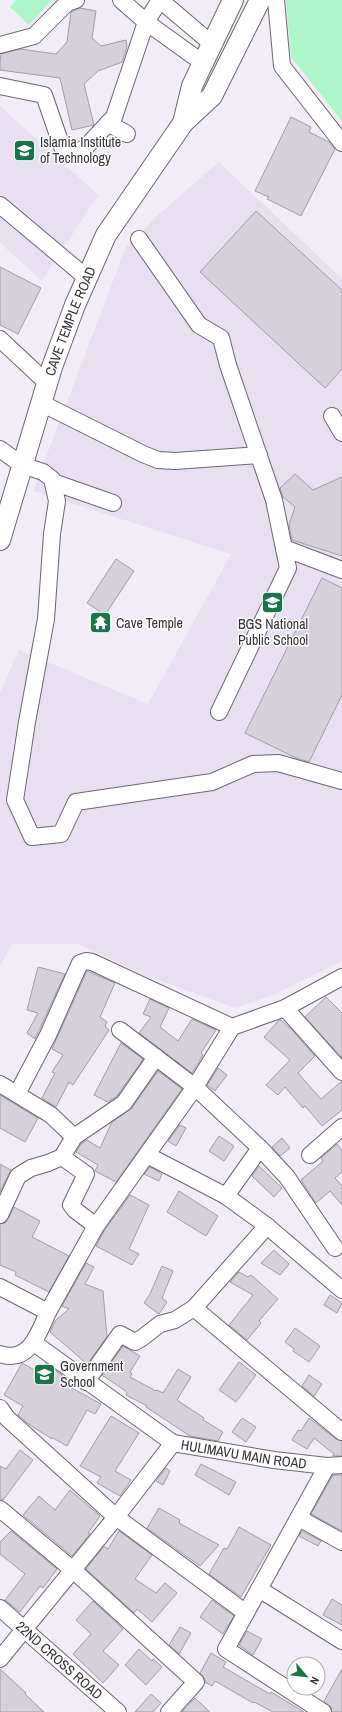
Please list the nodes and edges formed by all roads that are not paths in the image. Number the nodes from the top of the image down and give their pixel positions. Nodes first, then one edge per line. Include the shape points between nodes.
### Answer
1 (76, 0) edge
2 (121, 0) edge
3 (160, 0) edge
4 (233, 0) edge
5 (260, 0) edge
6 (276, 0) edge
7 (146, 22) junction
8 (212, 44) junction
9 (0, 45) edge
10 (203, 63) junction
11 (0, 86) edge
12 (108, 123) junction
13 (183, 123) junction
14 (127, 134) dead end
15 (342, 143) edge
16 (0, 205) edge
17 (138, 239) dead end
18 (87, 278) junction
19 (0, 339) edge
20 (47, 383) junction
21 (41, 403) junction
22 (332, 416) dead end
23 (342, 433) edge
24 (0, 449) edge
25 (259, 454) junction
26 (22, 465) junction
27 (53, 482) junction
28 (113, 503) dead end
29 (0, 540) edge
30 (284, 548) junction
31 (342, 570) edge
32 (219, 712) dead end
33 (342, 781) edge
34 (342, 977) edge
35 (285, 1008) junction
36 (232, 1026) junction
37 (120, 1030) dead end
38 (156, 1057) junction
39 (342, 1072) edge
40 (0, 1084) edge
41 (195, 1087) junction
42 (17, 1094) junction
43 (342, 1127) edge
44 (74, 1137) junction
45 (260, 1148) junction
46 (147, 1155) junction
47 (310, 1155) dead end
48 (62, 1157) junction
49 (226, 1196) junction
50 (0, 1215) edge
51 (96, 1226) junction
52 (267, 1226) junction
53 (335, 1248) dead end
54 (0, 1287) edge
55 (342, 1290) edge
56 (194, 1308) junction
57 (48, 1312) junction
58 (34, 1343) junction
59 (0, 1354) edge
60 (86, 1382) junction
61 (2, 1417) edge
62 (342, 1432) edge
63 (173, 1443) junction
64 (335, 1466) edge
65 (0, 1509) edge
66 (116, 1517) junction
67 (299, 1518) junction
68 (342, 1542) edge
69 (73, 1570) junction
70 (259, 1588) junction
71 (0, 1608) edge
72 (246, 1613) junction
73 (25, 1629) junction
74 (342, 1641) edge
75 (0, 1659) edge
76 (118, 1712) edge
77 (169, 1712) edge
78 (323, 1712) edge

1 - 9 street via 67,3 34,36
2 - 7 street
3 - 7 street
3 - 8 street
4 - 8 main road, CAVE TEMPLE ROAD
5 - 13 main road, CAVE TEMPLE ROAD via 212,96
6 - 15 street via 282,66
7 - 10 street
7 - 12 street via 114,117
8 - 10 main road, CAVE TEMPLE ROAD
10 - 13 main road, CAVE TEMPLE ROAD via 192,86
11 - 12 street via 44,95 62,147 74,152 84,148
12 - 14 street
13 - 18 main road, CAVE TEMPLE ROAD via 106,236
16 - 18 street
17 - 25 street via 199,325 221,338
18 - 20 main road, CAVE TEMPLE ROAD
19 - 20 street
20 - 21 main road, CAVE TEMPLE ROAD
21 - 25 street via 158,460
21 - 26 main road, CAVE TEMPLE ROAD
22 - 23 street
24 - 26 street
25 - 30 street via 274,500
26 - 27 street via 43,472
26 - 29 main road, CAVE TEMPLE ROAD
27 - 28 street
27 - 33 street via 57,500 46,619 15,800 32,837 61,834 76,802 212,782 253,764 278,763
30 - 31 street
30 - 32 street via 288,568
34 - 35 street
35 - 36 street
35 - 39 street
36 - 41 street
36 - 42 street via 86,961 80,963
37 - 38 street
38 - 41 street
38 - 44 street via 124,1103
40 - 42 street
41 - 45 street
41 - 46 street
42 - 44 street via 51,1115
43 - 47 street
44 - 48 street
45 - 49 street
45 - 53 street via 287,1177
46 - 49 street
46 - 51 street
48 - 50 street via 31,1168 18,1176
48 - 51 street via 86,1174 71,1205
49 - 52 street
51 - 57 street
52 - 55 street
52 - 56 street
54 - 57 street
56 - 60 street via 175,1320 160,1324 134,1342 120,1334
56 - 62 street
57 - 58 street
58 - 59 street via 20,1354 9,1357
58 - 60 street, HULIMAVU MAIN ROAD
60 - 63 street, HULIMAVU MAIN ROAD
61 - 66 street
63 - 64 street, HULIMAVU MAIN ROAD via 274,1460
63 - 66 street
64 - 67 street
65 - 69 street
66 - 69 street
66 - 72 street
67 - 68 street
67 - 70 street
69 - 73 street
69 - 77 street via 196,1682
70 - 72 street
70 - 74 street
71 - 73 street, 22ND CROSS ROAD
72 - 78 street via 226,1649
73 - 75 street
73 - 76 street, 22ND CROSS ROAD

